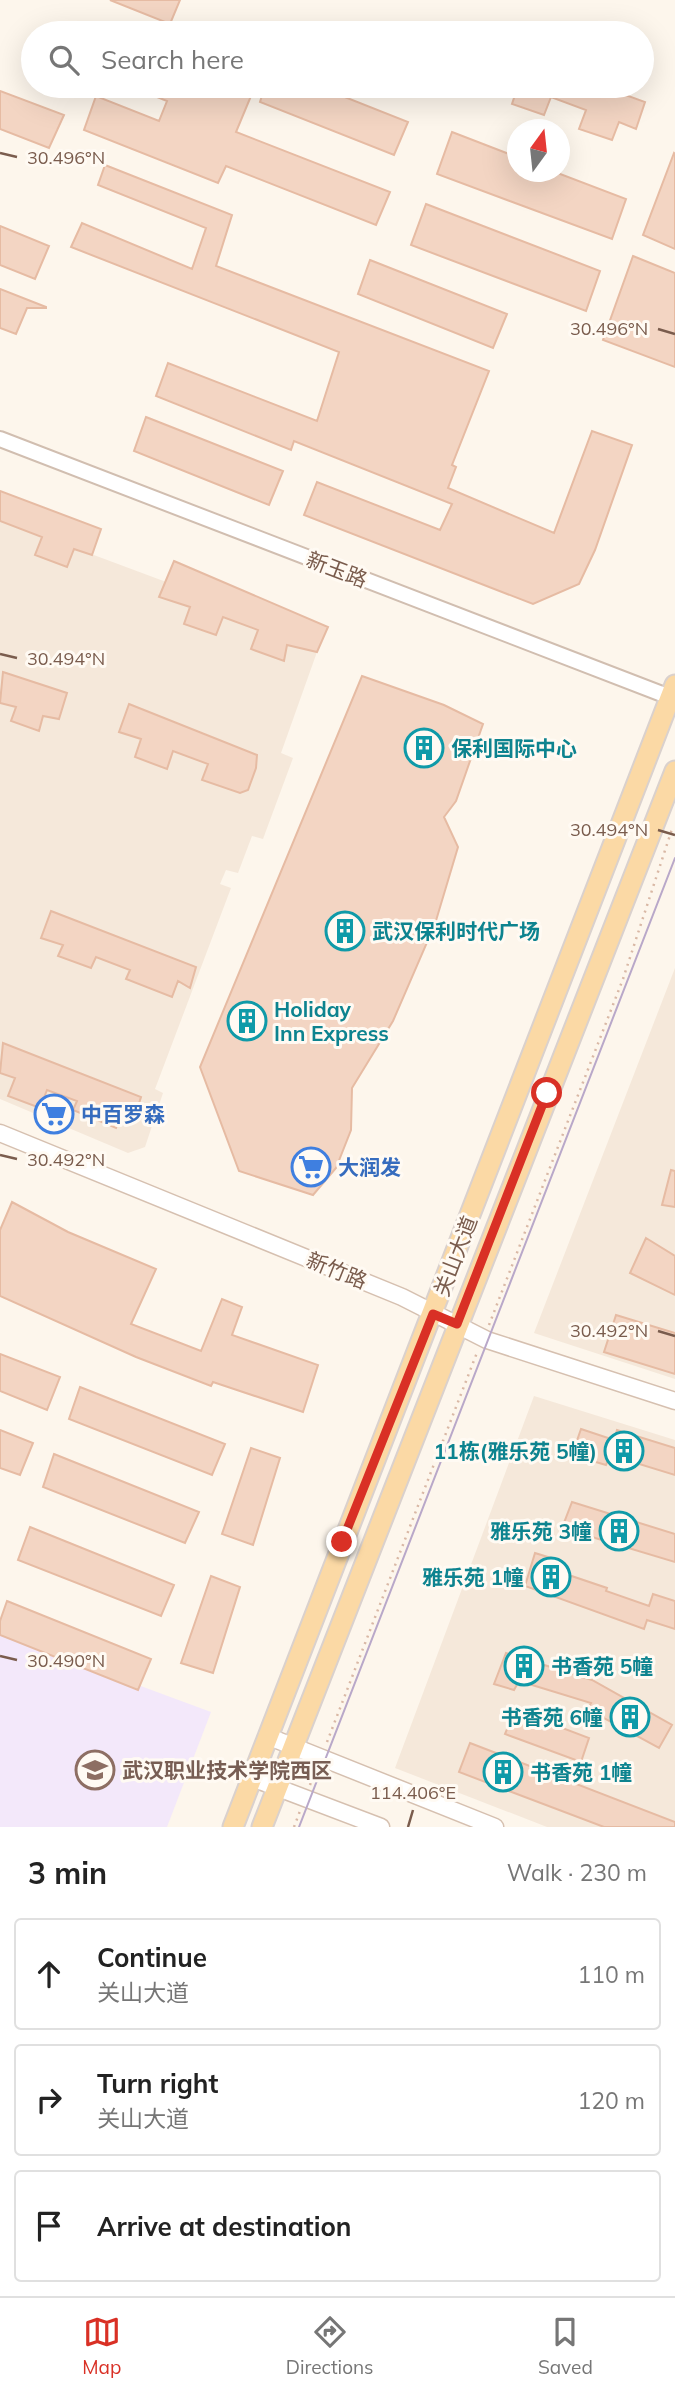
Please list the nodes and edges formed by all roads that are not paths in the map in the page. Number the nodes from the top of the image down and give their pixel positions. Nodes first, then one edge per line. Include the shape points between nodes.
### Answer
1 (0, 439) edge
2 (673, 694) edge
3 (675, 771) edge
4 (0, 1133) edge
5 (433, 1314) junction
6 (457, 1324) junction
7 (675, 1401) edge
8 (267, 1737) junction
9 (293, 1746) junction
10 (252, 1778) junction
11 (278, 1788) junction
12 (233, 1827) edge
13 (262, 1827) edge
14 (382, 1827) edge
15 (495, 1827) edge

1 - 2 street, 新玉路
2 - 5 main road, 关山大道
3 - 6 main road, 关山大道
4 - 5 main road, 新竹路 via 402,1297
5 - 6 main road, 新竹路
5 - 8 main road, 关山大道
6 - 7 main road, 新竹路 via 492,1342
6 - 9 main road, 关山大道
8 - 9 main road
8 - 10 main road, 关山大道
9 - 11 main road, 关山大道
9 - 15 main road
10 - 11 main road
10 - 12 main road, 关山大道
11 - 13 main road, 关山大道
11 - 14 main road

